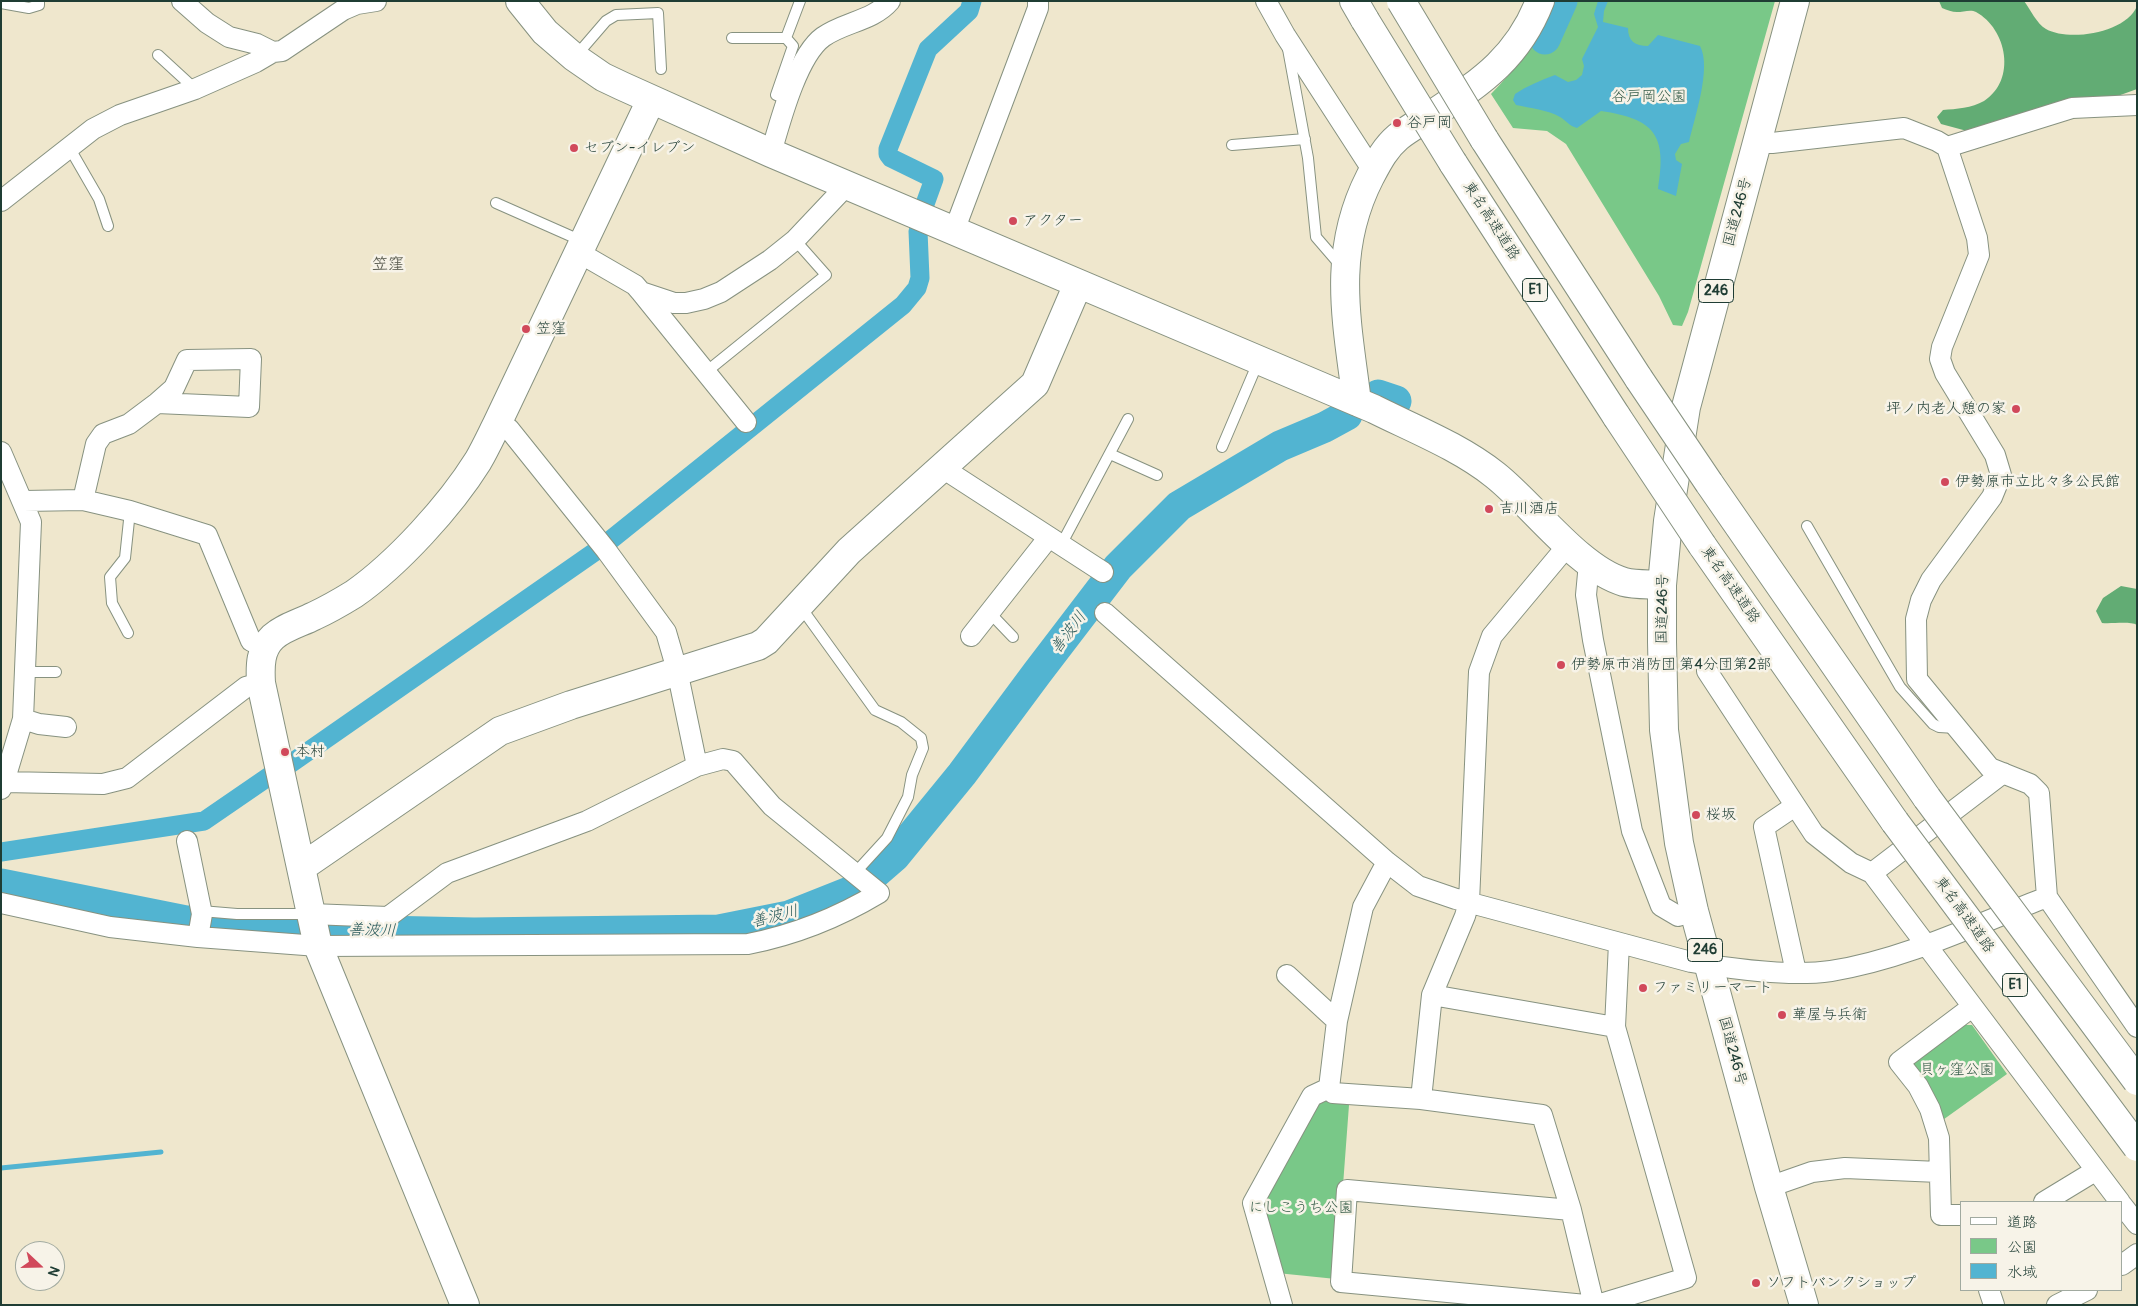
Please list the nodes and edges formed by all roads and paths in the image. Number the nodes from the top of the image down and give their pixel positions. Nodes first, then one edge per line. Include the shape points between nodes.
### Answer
1 (39, 1) edge
2 (182, 1) edge
3 (376, 1) edge
4 (520, 1) edge
5 (658, 1) edge
6 (800, 1) edge
7 (890, 1) edge
8 (1038, 1) edge
9 (1266, 1) edge
10 (1401, 1) edge
11 (1540, 1) edge
12 (1795, 1) edge
13 (1, 3) edge
14 (1359, 11) edge
15 (658, 13) junction
16 (1285, 35) junction
17 (732, 38) dead end
18 (786, 38) junction
19 (273, 52) junction
20 (158, 55) dead end
21 (574, 57) junction
22 (661, 69) dead end
23 (195, 89) junction
24 (650, 100) junction
25 (788, 100) junction
26 (2137, 105) edge
27 (1305, 138) junction
28 (1756, 143) junction
29 (1232, 145) dead end
30 (69, 147) junction
31 (1947, 147) junction
32 (771, 152) junction
33 (1373, 171) junction
34 (848, 185) junction
35 (1, 202) edge
36 (496, 203) dead end
37 (108, 226) dead end
38 (954, 231) junction
39 (795, 240) junction
40 (580, 247) junction
41 (1345, 271) junction
42 (1078, 284) junction
43 (641, 292) junction
44 (1259, 360) junction
45 (706, 372) junction
46 (1357, 402) junction
47 (157, 403) junction
48 (1128, 419) dead end
49 (746, 422) dead end
50 (498, 424) junction
51 (1222, 447) dead end
52 (1, 452) edge
53 (1110, 454) junction
54 (941, 467) junction
55 (1156, 475) dead end
56 (83, 500) junction
57 (24, 501) junction
58 (130, 511) junction
59 (1807, 526) dead end
60 (1055, 541) junction
61 (1568, 545) junction
62 (1589, 562) junction
63 (1103, 572) dead end
64 (1662, 585) junction
65 (799, 605) junction
66 (990, 613) junction
67 (1106, 613) dead end
68 (128, 633) dead end
69 (971, 636) dead end
70 (1013, 637) dead end
71 (265, 647) junction
72 (677, 670) junction
73 (1707, 671) dead end
74 (25, 672) junction
75 (56, 672) dead end
76 (261, 683) junction
77 (23, 719) junction
78 (66, 727) dead end
79 (1958, 728) junction
80 (697, 766) junction
81 (2003, 773) junction
82 (2, 786) edge
83 (1795, 806) junction
84 (187, 841) dead end
85 (1387, 862) junction
86 (302, 867) junction
87 (1872, 873) junction
88 (863, 880) junction
89 (2047, 898) junction
90 (1469, 902) junction
91 (1, 903) edge
92 (1694, 911) junction
93 (202, 912) junction
94 (315, 930) junction
95 (198, 937) junction
96 (1618, 943) junction
97 (1925, 944) junction
98 (1709, 965) junction
99 (1796, 972) junction
100 (1287, 975) dead end
101 (1432, 995) junction
102 (1972, 1007) junction
103 (1337, 1021) junction
104 (1615, 1027) junction
105 (2137, 1027) edge
106 (2137, 1082) edge
107 (1329, 1088) junction
108 (1421, 1099) junction
109 (2137, 1147) edge
110 (2095, 1170) junction
111 (1939, 1172) junction
112 (1769, 1187) junction
113 (2046, 1201) edge
114 (2119, 1201) edge
115 (2123, 1206) edge
116 (1571, 1210) junction
117 (1960, 1215) edge
118 (2137, 1224) edge
119 (2137, 1254) edge
120 (2123, 1264) edge
121 (1989, 1291) edge
122 (2085, 1291) edge
123 (465, 1305) edge
124 (1282, 1305) edge
125 (1586, 1305) edge
126 (1595, 1305) edge
127 (1804, 1305) edge
128 (1994, 1305) edge
129 (2057, 1305) edge

1 - 13 lane via 40,5 29,8
2 - 19 street via 206,23 229,37
3 - 19 street via 344,10 282,51
4 - 21 main road via 545,32
5 - 15 lane
6 - 18 lane
7 - 25 street via 882,11 823,37 806,55
8 - 38 street
9 - 16 street
10 - 106 main road, E1, bridge via 1484,139 1709,483 1927,798
11 - 33 main road via 1520,40 1496,68 1482,81 1398,137 1385,150
12 - 28 main road, 国道246号 / 246
14 - 109 main road, 東名高速道路 / E1, bridge via 1453,163 1702,545 1895,822
15 - 21 lane via 616,15 606,21
15 - 22 lane
16 - 27 lane
16 - 33 street
17 - 18 lane
18 - 25 lane via 793,46 776,95
19 - 23 street
20 - 23 lane
21 - 24 main road via 603,77
23 - 30 street via 120,115 92,129
24 - 32 main road
24 - 40 main road
25 - 32 street
26 - 31 street via 2072,108
27 - 29 lane
27 - 41 lane via 1316,237
28 - 31 street via 1904,128
28 - 64 main road, 国道246号 / 246 via 1686,407 1671,494
30 - 35 street
30 - 37 lane via 99,199
31 - 79 street via 1977,238 1979,255 1940,359 1948,379 1995,454 2001,475 1988,503 1931,580 1918,609 1917,679
32 - 34 main road
33 - 41 main road via 1353,218
34 - 38 main road
34 - 39 street
36 - 40 lane
38 - 42 main road
39 - 43 street via 721,292 704,299 674,303
39 - 45 lane via 826,275
40 - 43 street
40 - 50 main road
41 - 46 main road via 1344,293
42 - 44 main road
42 - 54 main road via 1036,384
43 - 45 street
44 - 46 main road
44 - 51 lane
45 - 49 street
46 - 61 main road via 1469,457 1496,475
47 - 47 street via 174,388 187,360 251,359 249,406
47 - 56 street via 129,424 103,434 96,444
48 - 53 lane
50 - 71 main road via 478,461 449,501 391,563 353,595 284,630
50 - 72 street via 509,429 606,550 666,632
52 - 57 street
53 - 55 lane
53 - 60 lane
54 - 60 street
54 - 65 main road via 849,551
56 - 57 street
56 - 58 street
57 - 74 street via 31,522
58 - 68 lane via 125,558 110,577 112,603
58 - 71 street via 206,535 251,641
59 - 79 lane via 1900,688 1933,724
60 - 63 street
60 - 66 street
61 - 62 main road
61 - 90 street via 1492,636 1479,672
62 - 64 main road via 1624,582
62 - 92 street via 1586,595 1593,640 1632,831 1661,906 1678,916
64 - 92 main road, 国道246号 / 246 via 1664,730 1679,843
65 - 72 main road via 758,646
65 - 88 lane via 875,710 901,722 921,738 923,748 912,775 908,797
66 - 69 street
66 - 70 lane
67 - 85 street
71 - 76 main road via 260,664
72 - 80 street
72 - 86 main road via 500,731
73 - 83 street
74 - 75 lane
74 - 77 street
76 - 82 street via 246,687 127,778 103,784
76 - 86 main road
77 - 78 street
77 - 82 street
79 - 81 street via 1987,764
80 - 88 street via 723,759 733,761 772,806
80 - 94 street via 587,820 447,873 388,917
81 - 87 street
81 - 89 street via 2030,784 2039,793
83 - 87 street via 1814,834 1851,863
83 - 99 street via 1764,827
84 - 93 street
85 - 90 street via 1418,886
85 - 103 street via 1363,908
86 - 94 main road
87 - 97 street
88 - 94 street via 879,893 801,930 748,944
89 - 97 street
89 - 105 street
90 - 96 street
90 - 101 street
91 - 95 street via 110,927
92 - 98 main road, 国道246号 / 246
93 - 94 lane via 237,914
93 - 95 street
94 - 95 street
94 - 123 main road
96 - 98 street
96 - 104 street
97 - 99 street via 1867,963 1830,971
97 - 102 street
98 - 99 street
98 - 112 main road, 国道246号 / 246
100 - 103 street
101 - 104 street
101 - 108 street
102 - 110 street
102 - 111 street via 1899,1062 1918,1086 1930,1109 1939,1138
103 - 107 street
104 - 126 street via 1686,1278
107 - 108 street via 1333,1093
107 - 124 street via 1312,1096 1253,1203
108 - 116 street via 1542,1115
110 - 113 street
110 - 114 street
111 - 112 street via 1845,1168 1812,1172
111 - 117 street via 1941,1215
112 - 127 main road, 国道246号 / 246
115 - 118 street
116 - 125 street via 1347,1190 1341,1282
116 - 126 street
119 - 120 street
121 - 128 street
122 - 129 street

